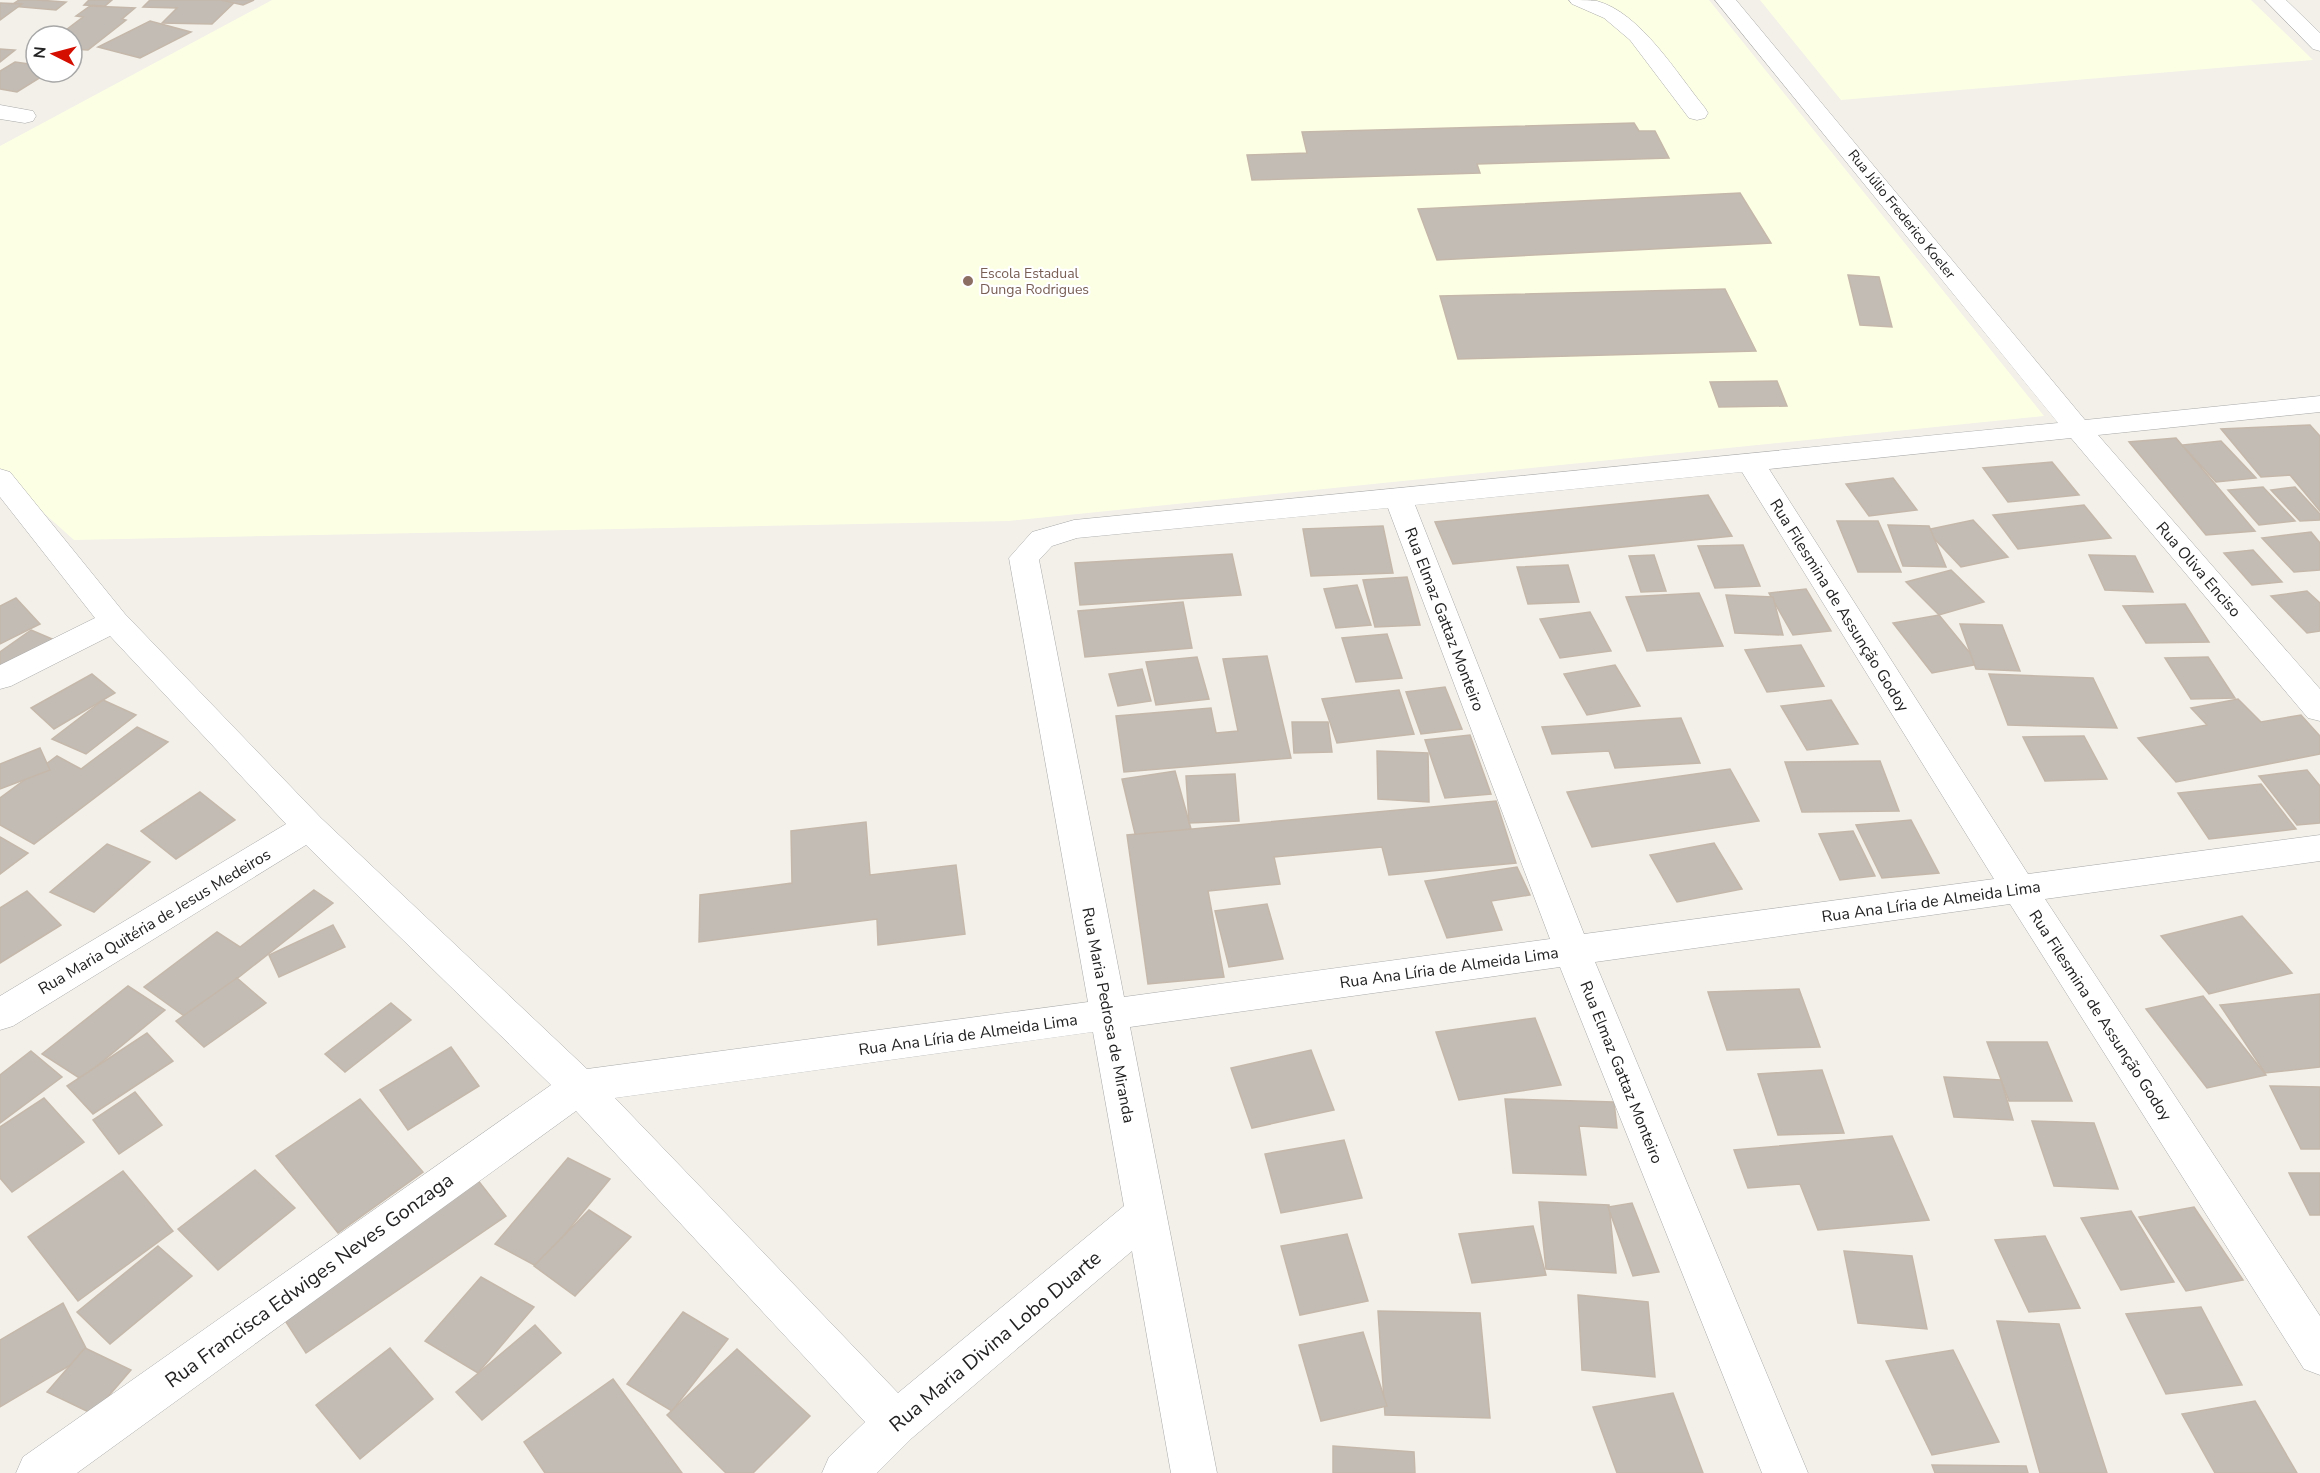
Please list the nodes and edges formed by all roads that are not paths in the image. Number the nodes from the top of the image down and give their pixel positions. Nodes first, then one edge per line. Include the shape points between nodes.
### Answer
1 (1579, 0) edge
2 (1725, 0) edge
3 (2275, 0) edge
4 (2320, 45) edge
5 (0, 112) edge
6 (1697, 113) dead end
7 (25, 116) dead end
8 (2320, 405) edge
9 (2078, 429) junction
10 (1750, 462) junction
11 (0, 477) edge
12 (1399, 500) junction
13 (114, 621) junction
14 (0, 678) edge
15 (2320, 710) edge
16 (309, 827) junction
17 (2320, 848) edge
18 (2019, 889) junction
19 (1572, 950) junction
20 (1108, 1014) junction
21 (0, 1015) edge
22 (579, 1087) junction
23 (1147, 1212) junction
24 (2320, 1354) edge
25 (896, 1424) junction
26 (39, 1473) edge
27 (845, 1473) edge
28 (1194, 1473) edge
29 (1785, 1473) edge

1 - 6 street via 1611,14 1637,36
2 - 9 street, Rua Júlio Frederico Koeler
3 - 4 street
5 - 7 street
8 - 9 street
9 - 10 street
9 - 15 street, Rua Oliva Enciso
10 - 12 street
10 - 18 street, Rua Filesmina de Assunção Godoy
11 - 13 street
12 - 19 street, Rua Elmaz Gattaz Monteiro
12 - 20 street, Rua Maria Pedrosa de Miranda via 1074,529 1042,539 1024,558
13 - 14 street
13 - 16 street
16 - 21 street, Rua Maria Quitéria de Jesus Medeiros
16 - 22 street
17 - 18 street, Rua Ana Líria de Almeida Lima
18 - 19 street, Rua Ana Líria de Almeida Lima
18 - 24 street, Rua Filesmina de Assunção Godoy
19 - 20 street, Rua Ana Líria de Almeida Lima
19 - 29 street, Rua Elmaz Gattaz Monteiro
20 - 22 street, Rua Ana Líria de Almeida Lima
20 - 23 street, Rua Maria Pedrosa de Miranda
22 - 25 street
22 - 26 street, Rua Francisca Edwiges Neves Gonzaga
23 - 25 street, Rua Maria Divina Lobo Duarte
23 - 28 street, Rua Maria Pedrosa de Miranda
25 - 27 street, Rua Maria Divina Lobo Duarte

